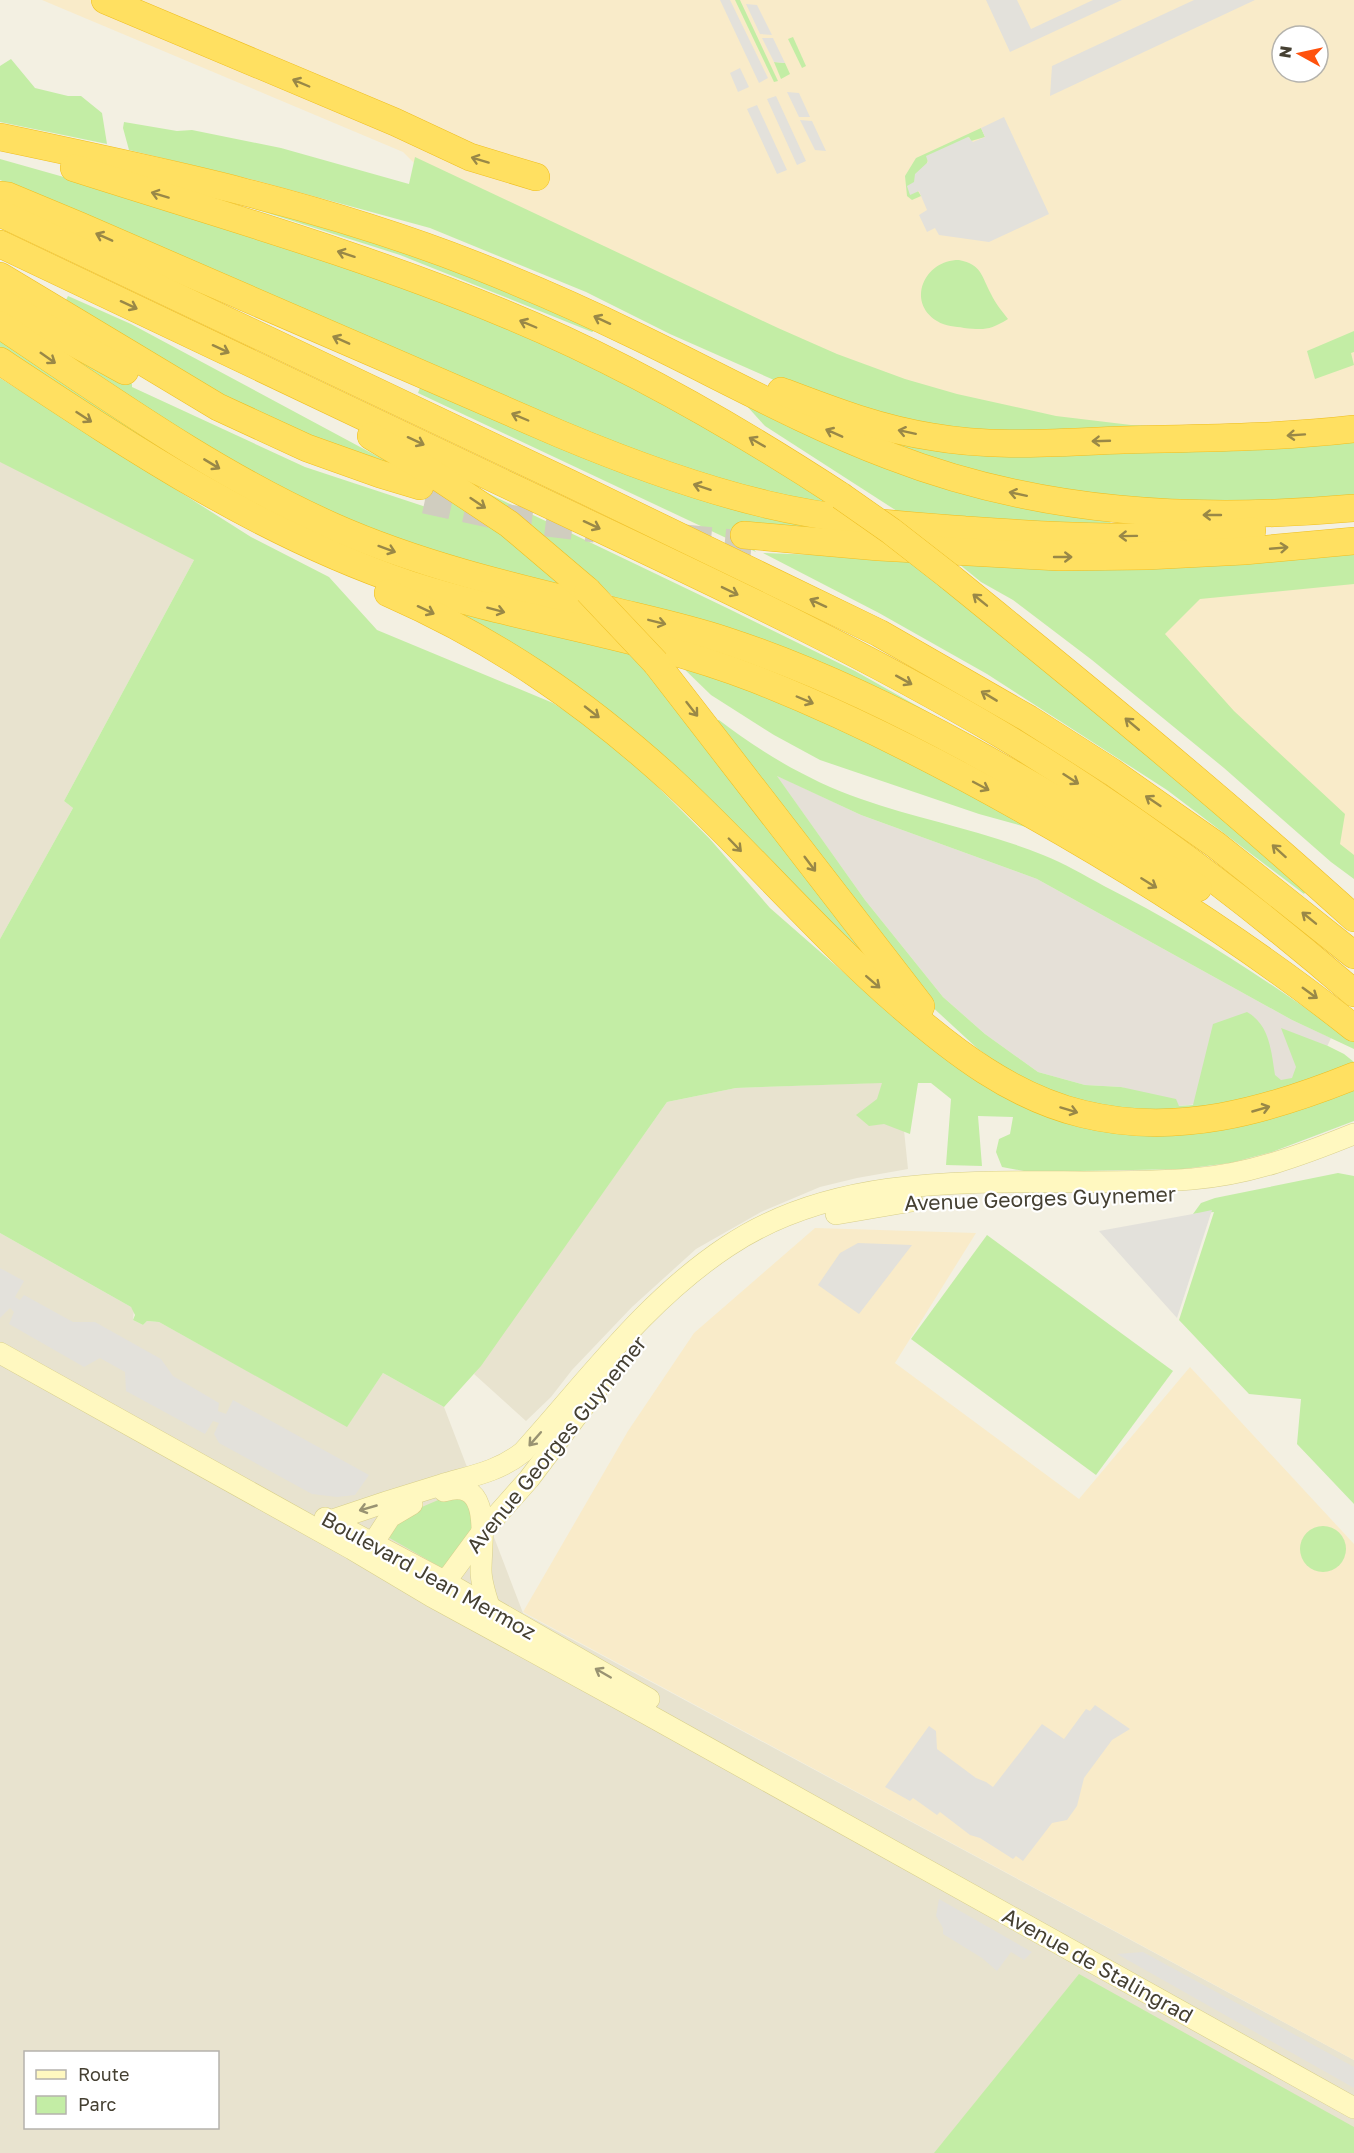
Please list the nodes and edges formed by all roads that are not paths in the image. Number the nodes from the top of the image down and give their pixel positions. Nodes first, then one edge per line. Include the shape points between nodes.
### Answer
1 (105, 0) edge
2 (0, 137) edge
3 (0, 144) edge
4 (536, 177) dead end
5 (0, 195) edge
6 (0, 213) edge
7 (0, 244) edge
8 (0, 276) edge
9 (0, 302) edge
10 (0, 325) edge
11 (633, 334) junction
12 (0, 361) edge
13 (269, 371) junction
14 (1354, 429) edge
15 (172, 472) junction
16 (1354, 508) edge
17 (1354, 520) edge
18 (748, 540) tunnel mouth
19 (1354, 541) edge
20 (1354, 918) edge
21 (1354, 955) edge
22 (1354, 993) edge
23 (1354, 998) edge
24 (1354, 1028) edge
25 (1354, 1076) edge
26 (1015, 1087) junction
27 (1354, 1134) edge
28 (1354, 1146) edge
29 (1055, 1190) junction
30 (873, 1191) junction
31 (805, 1223) junction
32 (759, 1227) junction
33 (781, 1232) junction
34 (0, 1339) edge
35 (0, 1353) edge
36 (425, 1493) junction
37 (330, 1521) junction
38 (482, 1532) junction
39 (369, 1550) junction
40 (444, 1581) junction
41 (409, 1582) junction
42 (489, 1606) junction
43 (849, 1818) junction
44 (1354, 2092) edge
45 (1354, 2108) edge

4 -> 1 highway via 470,157
11 -> 2 highway via 519,283 378,230 175,174
20 -> 3 highway, bridge via 1138,729 891,531 768,449 683,400 594,353 373,263
17 -> 5 highway via 1189,536 1046,536 922,527 767,505 617,458
21 -> 6 highway via 1224,852 1112,772 879,633
7 -> 13 highway
8 - 9 highway via 218,407 422,493 340,473 269,445
10 -> 23 highway via 211,464 288,506 374,544 451,570 723,639 862,695 1000,768 1125,842 1198,888
14 -> 11 highway via 1270,437 1012,444 935,438 852,417
16 -> 11 highway via 1255,515 1179,515 1076,505 988,487 860,444
12 -> 15 highway
13 -> 22 highway via 776,613 970,717 1065,775 1183,856
13 -> 26 highway, bridge via 490,511 588,591 656,663 911,995 948,1035
15 -> 24 highway via 305,543 382,575 494,609 616,637 752,677 884,736 997,794 1124,867 1220,928
15 -> 26 highway via 297,551 472,633 567,694 672,782 865,975 954,1051
18 -> 19 highway via 1028,556 1136,556
26 -> 25 highway via 1083,1114 1138,1123 1180,1122 1251,1111
27 - 29 main road, Avenue Georges Guynemer via 1269,1165 1229,1174
28 - 29 main road, Avenue Georges Guynemer via 1316,1162 1238,1185 1161,1195
29 - 30 main road via 976,1183
29 - 31 main road, Avenue Georges Guynemer via 912,1201 847,1211
30 - 31 main road via 818,1210
30 - 32 main road, Avenue Georges Guynemer via 790,1214
31 - 33 main road, Avenue Georges Guynemer
32 - 33 main road
32 -> 36 main road, Avenue Georges Guynemer via 702,1264 660,1300 516,1457 494,1471
33 - 38 main road, Avenue Georges Guynemer via 698,1284 639,1339 529,1479
34 - 37 main road, Boulevard Jean Mermoz
35 - 39 main road, Boulevard Jean Mermoz
36 -> 37 main road, Avenue Georges Guynemer
36 - 38 main road via 455,1488 473,1494 479,1505
36 - 39 main road via 390,1516
37 - 39 main road, Boulevard Jean Mermoz
38 - 40 main road, Avenue Georges Guynemer
38 - 42 main road via 481,1572
39 - 40 main road, Boulevard Jean Mermoz
39 - 41 main road, Boulevard Jean Mermoz
40 - 41 main road via 434,1588
40 - 42 main road, Boulevard Jean Mermoz
41 - 43 main road, Boulevard Jean Mermoz
43 -> 42 main road, Boulevard Jean Mermoz
43 - 44 main road, Avenue de Stalingrad
43 - 45 main road, Avenue de Stalingrad

